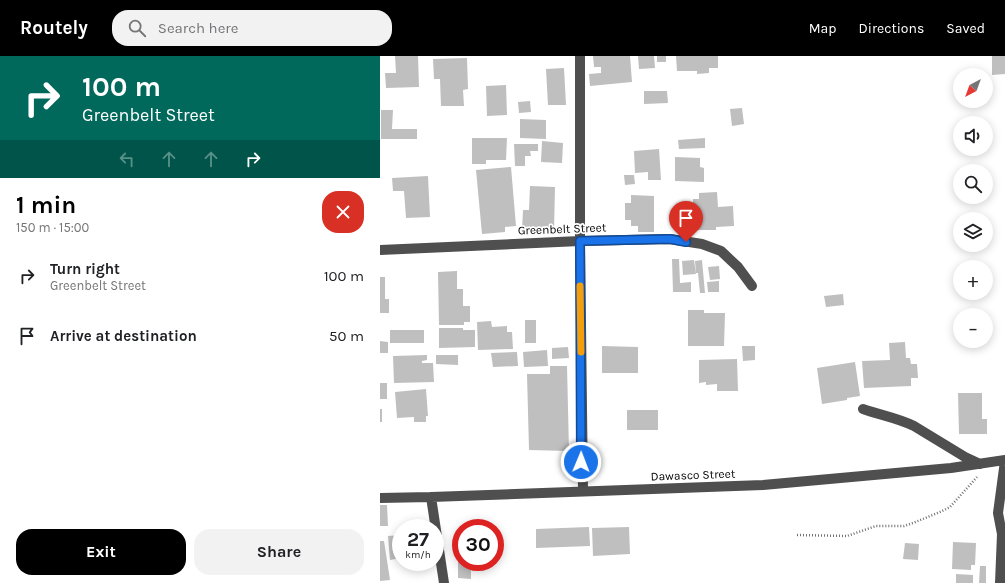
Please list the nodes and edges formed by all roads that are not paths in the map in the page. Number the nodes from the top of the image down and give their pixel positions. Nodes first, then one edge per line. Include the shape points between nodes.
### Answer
1 (580, 56) edge
2 (580, 241) junction
3 (380, 250) edge
4 (752, 286) dead end
5 (863, 409) dead end
6 (1005, 461) edge
7 (984, 463) junction
8 (583, 491) junction
9 (431, 497) junction
10 (380, 498) edge
11 (444, 583) edge
12 (1000, 583) edge

1 - 2 street
2 - 3 street, Greenbelt Street
2 - 4 street, Greenbelt Street via 670,239 702,244 721,251 738,267
2 - 8 street
5 - 7 street via 906,422 965,457
6 - 7 street, Dawasco Street
6 - 12 street via 998,513 1002,534
7 - 8 street, Dawasco Street via 763,486
8 - 9 street, Dawasco Street
9 - 10 street, Dawasco Street
9 - 11 street

